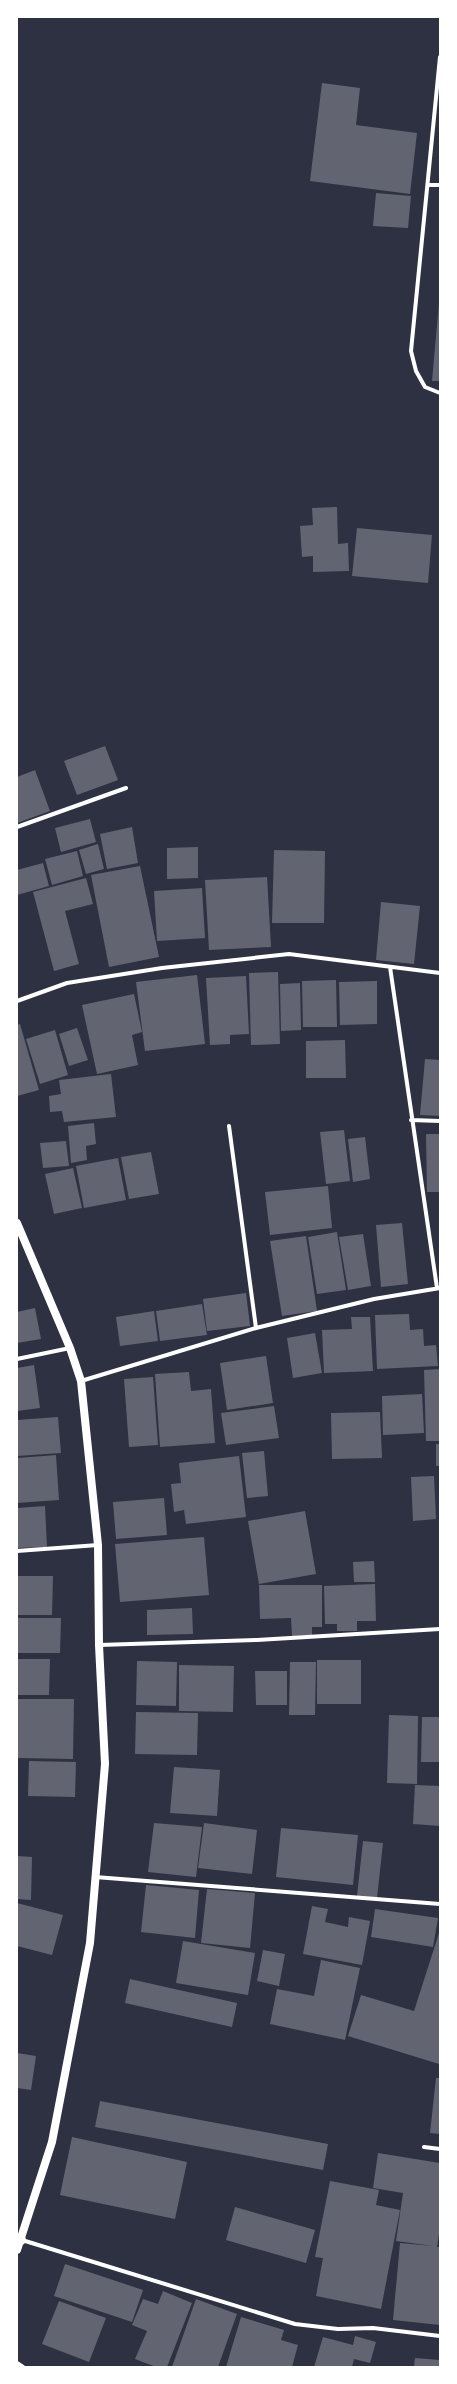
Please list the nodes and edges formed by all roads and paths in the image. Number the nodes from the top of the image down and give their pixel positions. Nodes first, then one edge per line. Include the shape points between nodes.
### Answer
1 (440, 57) edge
2 (440, 74) edge
3 (428, 185) junction
4 (440, 186) edge
5 (440, 393) edge
6 (126, 788) dead end
7 (17, 827) edge
8 (390, 967) junction
9 (440, 973) edge
10 (17, 1001) edge
11 (411, 1120) junction
12 (440, 1121) edge
13 (229, 1126) dead end
14 (17, 1223) edge
15 (439, 1288) edge
16 (256, 1328) junction
17 (70, 1348) junction
18 (17, 1359) edge
19 (81, 1381) junction
20 (98, 1545) junction
21 (17, 1552) edge
22 (440, 1628) edge
23 (99, 1645) junction
24 (94, 1877) junction
25 (440, 1904) edge
26 (424, 2147) dead end
27 (440, 2150) edge
28 (19, 2241) edge
29 (17, 2250) edge
30 (440, 2336) edge
31 (17, 2363) edge
32 (23, 2367) edge

1 - 2 street
2 - 3 street
3 - 4 street
3 - 5 street via 411,351 416,371 425,387
6 - 7 street
8 - 9 street
8 - 10 street via 289,954 162,968 67,983
8 - 11 street
11 - 12 street
11 - 15 street
13 - 16 street
14 - 17 main road
15 - 16 street via 374,1299
16 - 19 street
17 - 18 street
17 - 19 main road
19 - 20 main road
20 - 21 street
20 - 23 main road
22 - 23 street via 257,1640
23 - 24 main road via 105,1764
24 - 25 street
24 - 28 main road via 90,1943 52,2142
26 - 27 street
28 - 29 main road
28 - 30 street via 295,2324 338,2329 373,2328
31 - 32 street

